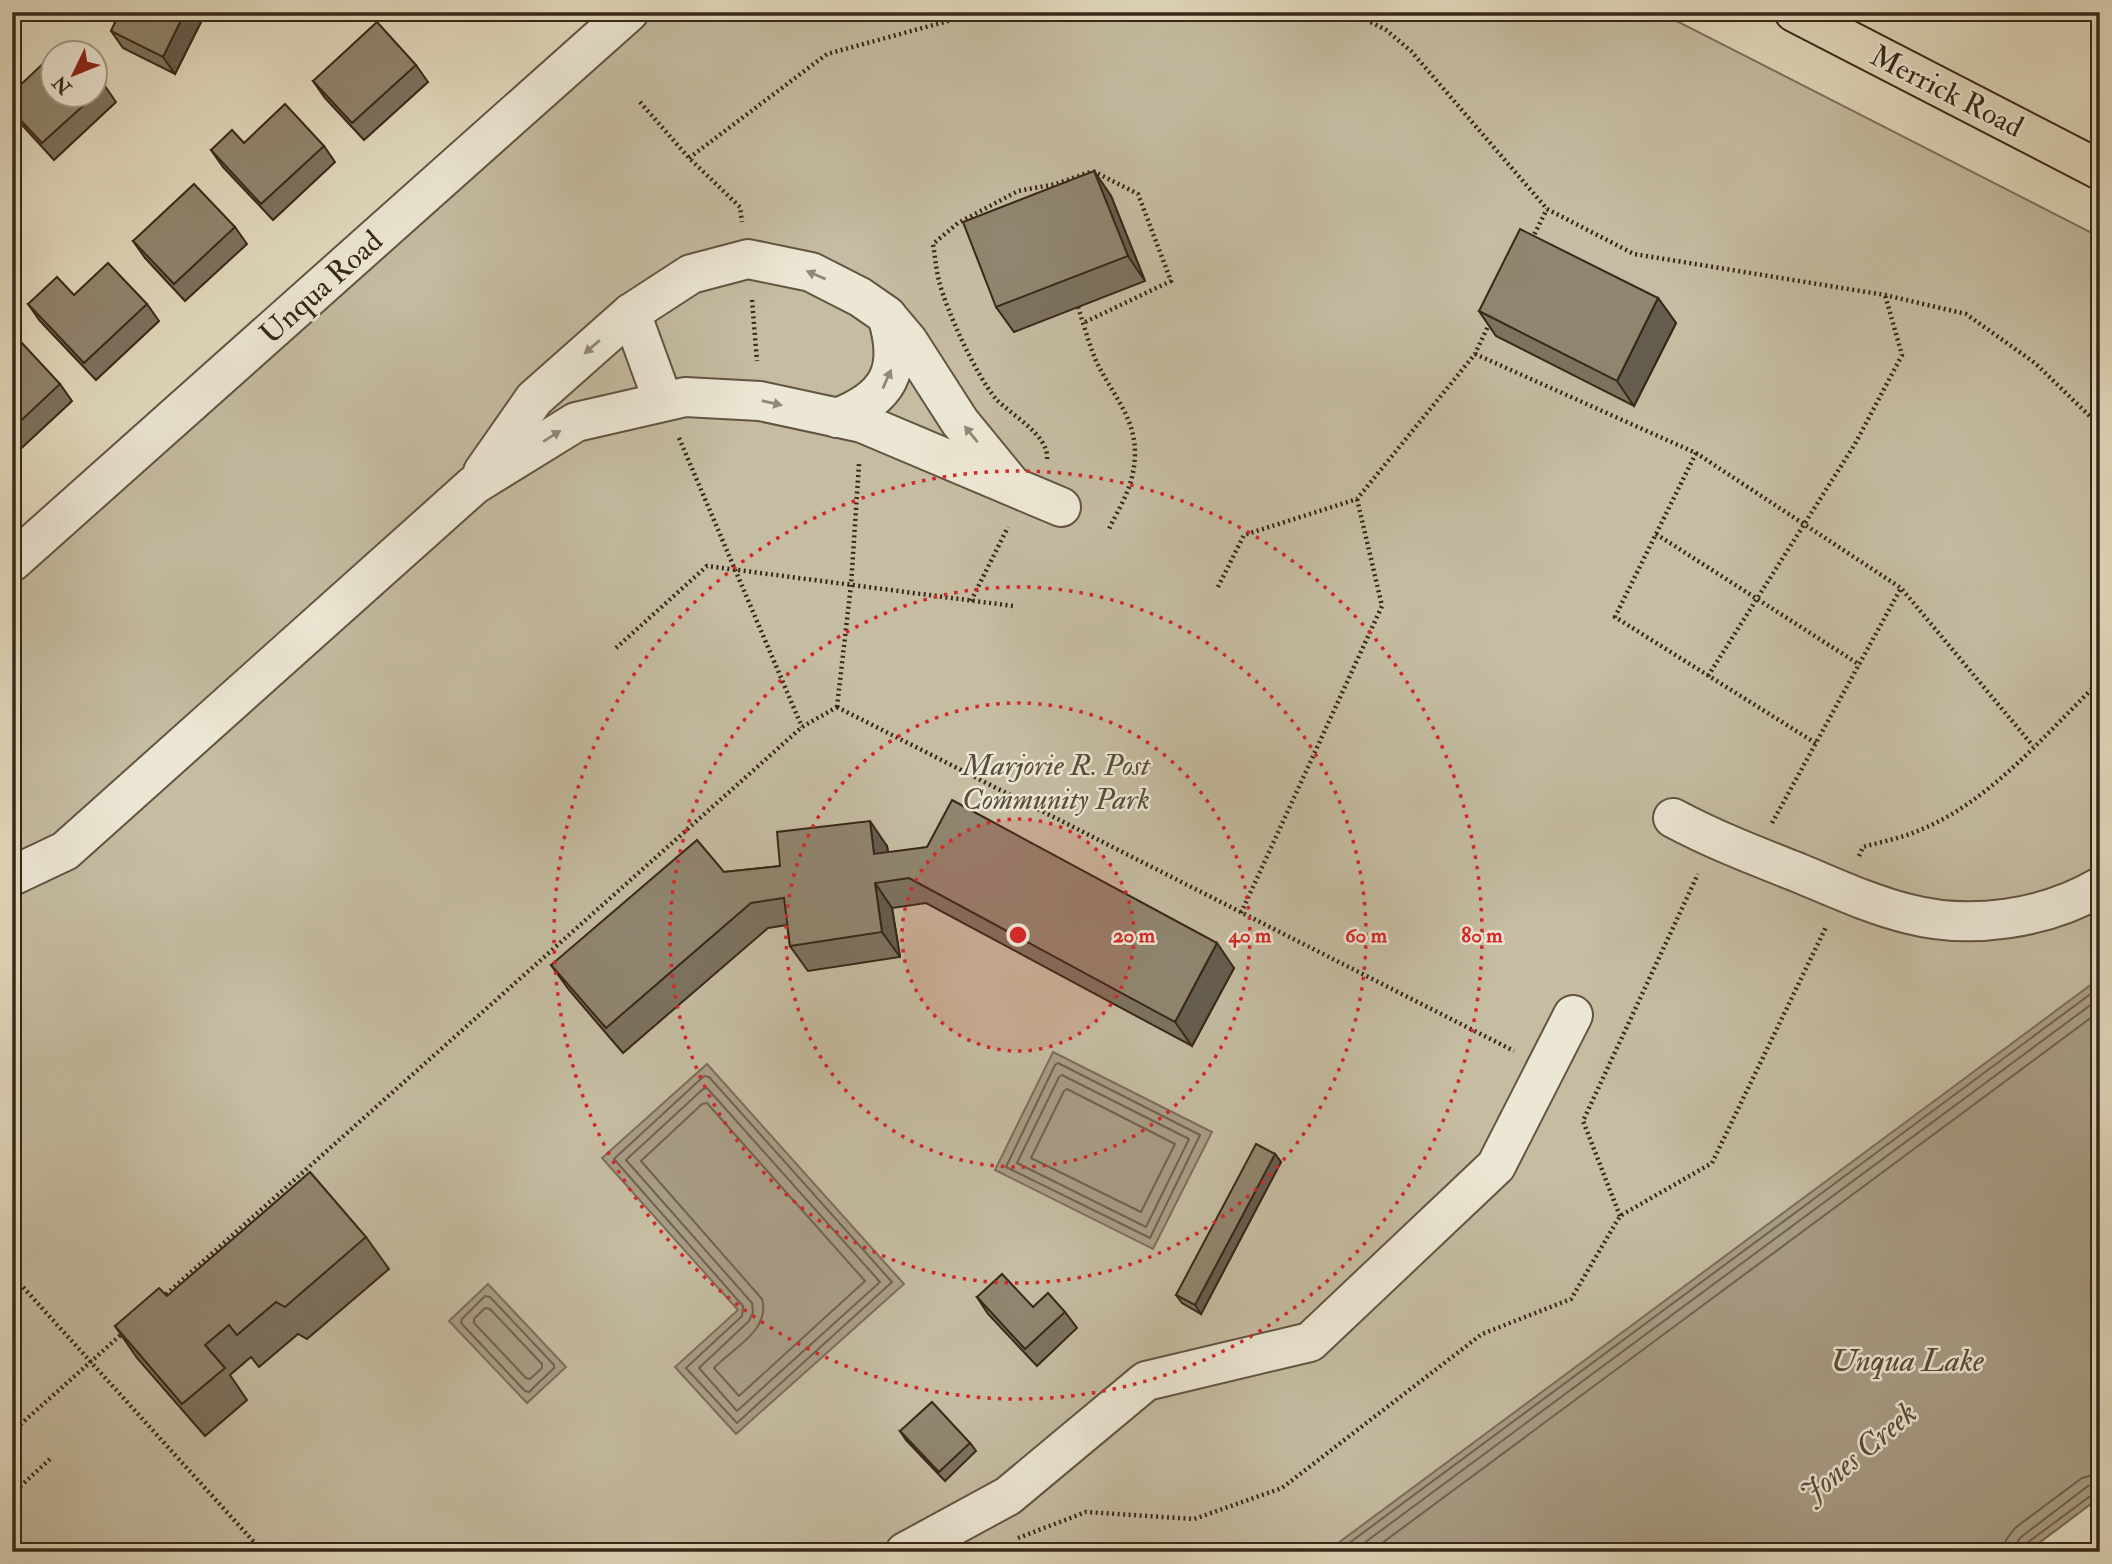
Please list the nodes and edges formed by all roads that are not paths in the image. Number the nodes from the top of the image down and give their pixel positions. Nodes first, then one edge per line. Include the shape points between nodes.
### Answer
1 (629, 12) edge
2 (1794, 12) edge
3 (2100, 170) edge
4 (631, 313) junction
5 (886, 315) junction
6 (663, 401) junction
7 (849, 421) junction
8 (474, 485) junction
9 (1014, 487) junction
10 (1061, 507) dead end
11 (12, 562) edge
12 (1672, 818) dead end
13 (12, 876) edge
14 (2100, 887) edge
15 (1573, 1015) dead end
16 (905, 1552) edge

1 - 11 street, Unqua Road
2 - 3 main road, Merrick Road
5 -> 4 street via 860,296 811,272 748,259 691,274
4 - 6 street
4 -> 8 street via 534,399
7 -> 5 street via 872,401 893,365
9 -> 5 street via 960,422
6 -> 7 street via 685,397 760,401
8 -> 6 street via 576,422
7 - 9 street
8 - 13 street via 65,851
9 - 10 street
12 - 14 street via 1711,839 1843,891 1909,914 1947,921 2014,917
15 - 16 street via 1496,1166 1310,1342 1146,1381 1008,1496

